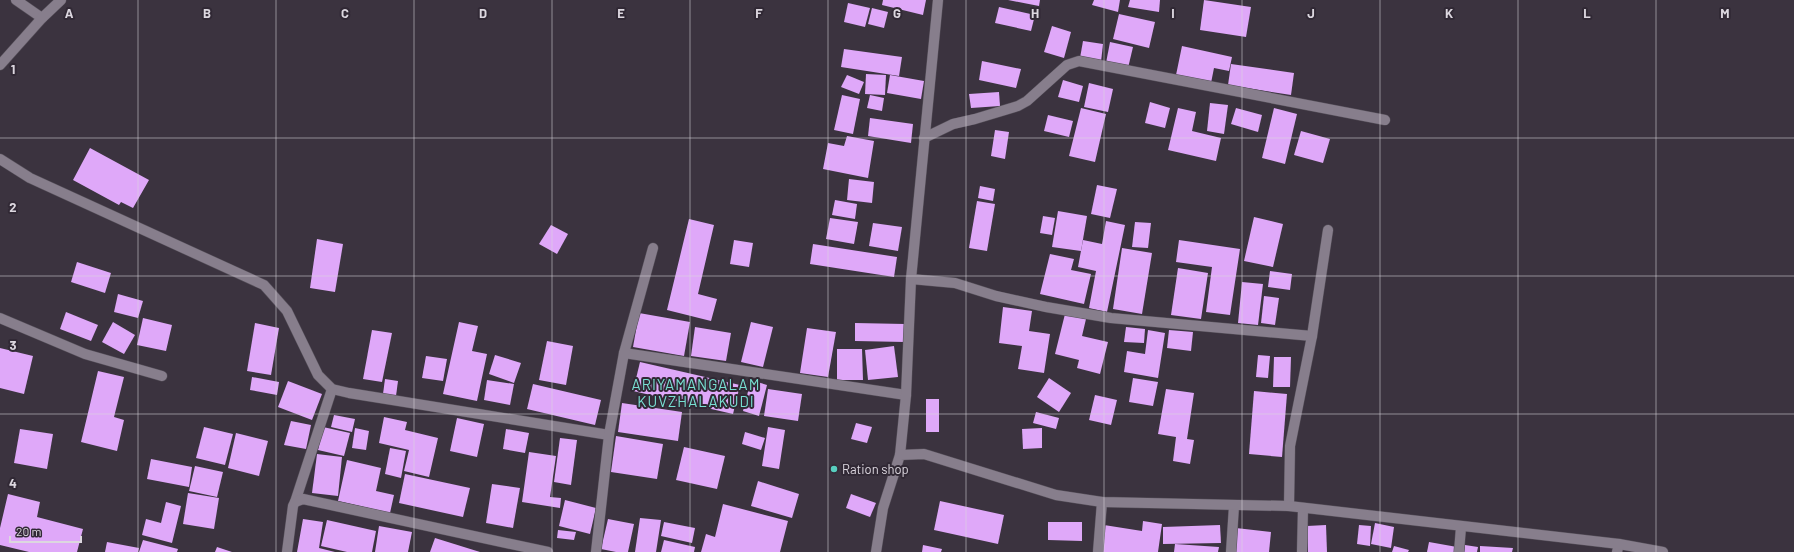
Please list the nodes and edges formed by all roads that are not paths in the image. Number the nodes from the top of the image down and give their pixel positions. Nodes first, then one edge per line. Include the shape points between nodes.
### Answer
1 (16, 0) edge
2 (61, 0) edge
3 (938, 0) edge
4 (42, 18) junction
5 (0, 65) edge
6 (1386, 120) dead end
7 (924, 138) junction
8 (0, 159) edge
9 (1328, 230) dead end
10 (653, 248) dead end
11 (910, 279) junction
12 (0, 318) edge
13 (1312, 336) junction
14 (624, 353) junction
15 (162, 376) dead end
16 (332, 389) junction
17 (906, 395) junction
18 (609, 435) junction
19 (900, 455) junction
20 (295, 502) junction
21 (1102, 502) junction
22 (1234, 506) junction
23 (1289, 506) junction
24 (1303, 508) junction
25 (1461, 527) junction
26 (1618, 548) edge
27 (287, 552) edge
28 (548, 552) edge
29 (596, 552) edge
30 (876, 552) edge
31 (1098, 552) edge
32 (1230, 552) edge
33 (1302, 552) edge
34 (1459, 552) edge
35 (1663, 552) edge

1 - 4 street
2 - 4 street
3 - 7 street
4 - 5 street
6 - 7 street via 1079,61 1068,65 1018,106 953,124
7 - 11 street
8 - 16 street via 30,178 264,285 287,311 318,375
9 - 13 street
10 - 14 street
11 - 13 street via 955,283 996,296 1111,318
11 - 17 street
12 - 15 street via 85,354
13 - 23 street via 1290,446
14 - 17 street
14 - 18 street
16 - 18 street
16 - 20 street
17 - 19 street
18 - 29 street
19 - 21 street via 924,454 1056,495
19 - 30 street via 883,508
20 - 27 street via 292,508
20 - 28 street via 307,500
21 - 22 street
21 - 31 street
22 - 23 street
22 - 32 street
23 - 24 street
24 - 25 street
24 - 33 street
25 - 26 street
25 - 34 street
26 - 35 street

